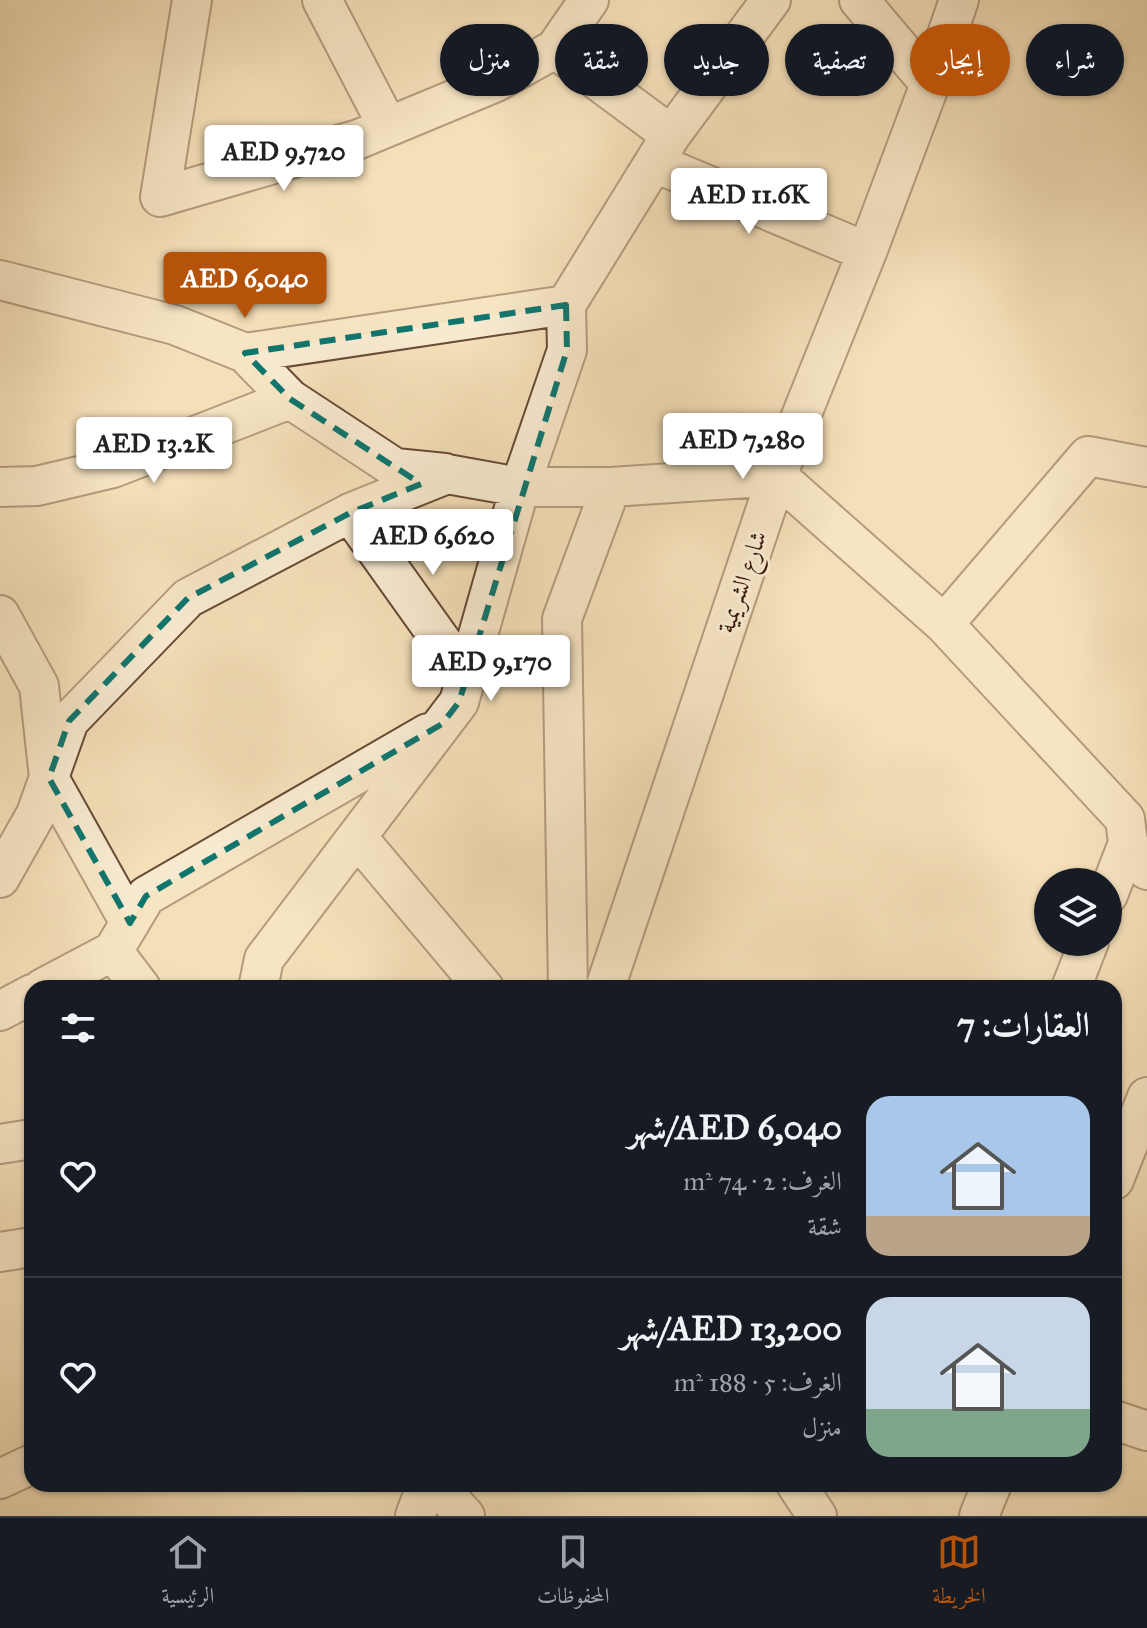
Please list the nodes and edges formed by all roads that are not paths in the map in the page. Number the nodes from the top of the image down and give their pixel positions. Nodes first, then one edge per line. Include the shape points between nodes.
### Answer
1 (192, 0) edge
2 (322, 0) edge
3 (589, 0) edge
4 (771, 0) edge
5 (859, 0) edge
6 (959, 0) edge
7 (572, 24) edge
8 (951, 24) edge
9 (555, 49) edge
10 (910, 60) edge
11 (606, 96) edge
12 (926, 96) edge
13 (388, 127) junction
14 (663, 149) junction
15 (867, 252) junction
16 (0, 280) edge
17 (566, 305) junction
18 (245, 353) junction
19 (290, 399) junction
20 (1147, 467) edge
21 (447, 474) junction
22 (777, 476) junction
23 (0, 487) edge
24 (520, 487) junction
25 (611, 487) junction
26 (350, 513) junction
27 (0, 615) edge
28 (944, 624) junction
29 (467, 677) junction
30 (442, 724) junction
31 (49, 778) junction
32 (16, 815) edge
33 (1137, 833) edge
34 (357, 837) junction
35 (1121, 868) edge
36 (0, 878) edge
37 (122, 937) junction
38 (1084, 956) edge
39 (55, 980) edge
40 (138, 980) edge
41 (260, 980) edge
42 (477, 980) edge
43 (568, 980) edge
44 (608, 980) edge
45 (1074, 980) edge
46 (1147, 1097) edge
47 (24, 1140) edge
48 (0, 1144) edge
49 (1122, 1160) edge
50 (24, 1248) edge
51 (0, 1252) edge
52 (1122, 1423) edge
53 (1147, 1431) edge
54 (24, 1468) edge
55 (0, 1479) edge
56 (424, 1492) edge
57 (443, 1492) edge
58 (801, 1492) edge
59 (989, 1492) edge
60 (415, 1516) edge
61 (465, 1516) edge
62 (817, 1516) edge
63 (979, 1516) edge

1 - 13 street via 160,197
2 - 13 street
3 - 7 street
4 - 14 street
5 - 10 street
6 - 8 street, شارع الشريمية
9 - 13 street via 496,82
11 - 14 street
12 - 15 street, شارع الشريمية
14 - 15 street
14 - 17 street
15 - 22 street, شارع الشريمية
16 - 18 street via 175,325
17 - 18 street
17 - 24 street via 567,350
18 - 19 street
19 - 21 street via 395,468
19 - 23 street via 113,468 37,486
20 - 28 street via 1088,456
21 - 24 street
21 - 26 street
22 - 25 street
22 - 28 street
22 - 44 street, شارع الشريمية
24 - 25 street
24 - 29 street
25 - 43 street via 562,619
26 - 29 street
26 - 31 street via 188,598 69,721
27 - 31 street via 39,686
28 - 33 street
29 - 30 street via 459,702
30 - 34 street
30 - 37 street via 146,896
31 - 32 street
31 - 37 street via 76,822
32 - 36 street
33 - 35 street
34 - 41 street via 264,959
34 - 42 street
37 - 39 street
37 - 40 street
38 - 45 street
46 - 49 street
47 - 48 street
50 - 51 street
52 - 53 street
54 - 55 street
56 - 60 street
57 - 61 street
58 - 62 street
59 - 63 street

